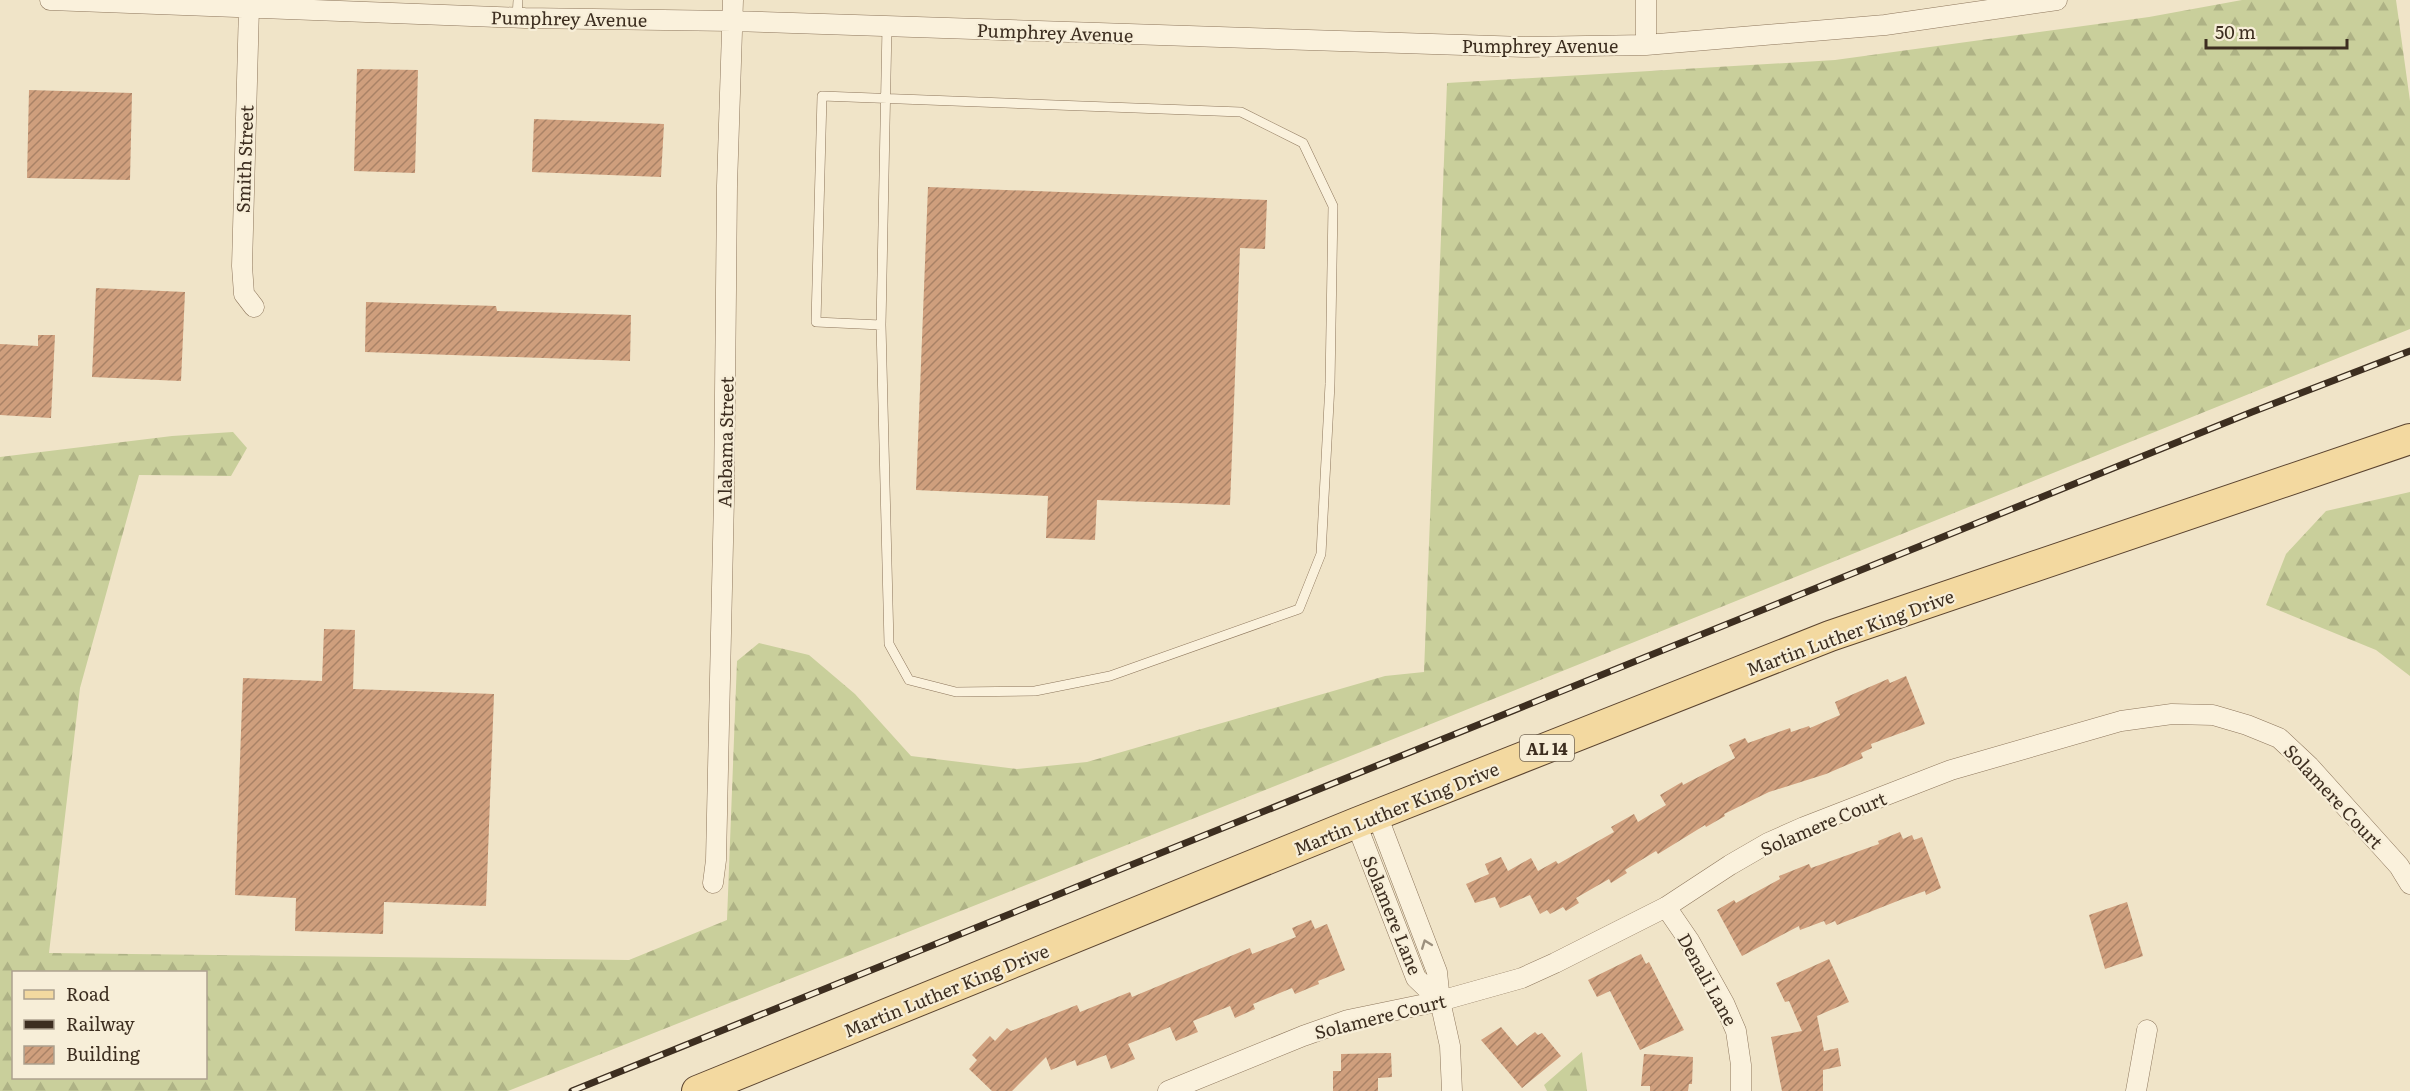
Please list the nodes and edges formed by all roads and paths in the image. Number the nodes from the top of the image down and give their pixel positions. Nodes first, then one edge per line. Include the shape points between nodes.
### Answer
1 (50, 0) edge
2 (733, 0) edge
3 (1646, 0) edge
4 (2057, 0) edge
5 (249, 7) junction
6 (518, 9) edge
7 (732, 21) junction
8 (887, 26) junction
9 (1647, 45) junction
10 (884, 98) junction
11 (254, 307) dead end
12 (881, 325) junction
13 (2410, 439) edge
14 (1366, 819) junction
15 (713, 883) dead end
16 (2410, 884) edge
17 (1665, 907) junction
18 (1440, 1001) junction
19 (2147, 1030) dead end
20 (697, 1091) edge
21 (1168, 1091) edge
22 (1452, 1091) edge
23 (1741, 1091) edge
24 (2136, 1091) edge

1 - 5 street, Pumphrey Avenue
2 - 7 street, Alabama Street
3 - 9 street
4 - 9 street, Pumphrey Avenue via 1885,26
5 - 6 street, Pumphrey Avenue
5 - 11 street, Smith Street via 242,266 244,294
6 - 7 street, Pumphrey Avenue
7 - 8 street, Pumphrey Avenue
7 - 15 street, Alabama Street
8 - 9 street, Pumphrey Avenue via 1525,47
8 - 10 lane
10 - 12 lane
10 - 12 lane via 822,96 816,322
10 - 12 lane via 1241,112 1303,143 1333,206 1330,384 1321,554 1299,609 1110,676 1035,691 956,692 909,680 889,644
13 - 14 main road, Martin Luther King Drive / AL 14 via 1830,636
14 - 18 street, Solamere Lane via 1437,972
14 - 20 main road, Martin Luther King Drive / AL 14
16 - 17 street, Solamere Court via 2399,866 2309,766 2278,738 2213,715 2172,714 2121,721 1951,770 1768,843
17 - 18 street, Solamere Court via 1522,978
17 - 23 street, Denali Lane via 1690,942 1736,1031
18 - 21 street, Solamere Court via 1348,1020
18 - 22 street, Solamere Lane via 1450,1046
19 - 24 street

